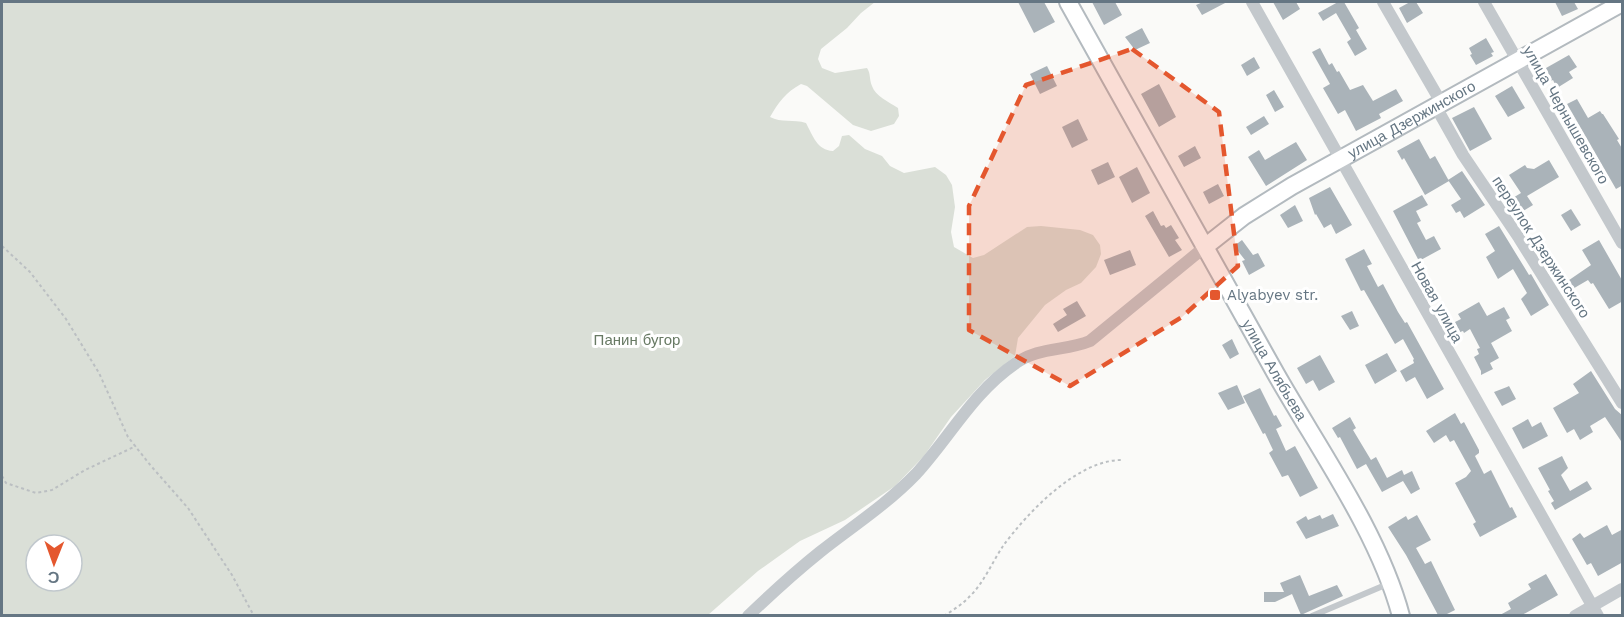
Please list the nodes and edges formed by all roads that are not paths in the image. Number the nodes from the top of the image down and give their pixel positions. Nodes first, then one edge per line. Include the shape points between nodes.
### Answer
1 (1068, 2) edge
2 (1252, 2) edge
3 (1383, 2) edge
4 (1484, 2) edge
5 (1623, 3) edge
6 (1518, 62) junction
7 (1439, 105) junction
8 (1342, 159) junction
9 (1623, 243) edge
10 (1206, 246) junction
11 (1623, 402) edge
12 (1390, 583) junction
13 (1623, 589) edge
14 (1595, 611) edge
15 (748, 615) edge
16 (1312, 615) edge
17 (1401, 615) edge
18 (1575, 615) edge

1 - 10 main road, улица Алябьева
2 - 8 street, Новая улица
3 - 7 street, переулок Дзержинского
4 - 6 street, улица Чернышевского
5 - 6 main road, улица Дзержинского
6 - 7 main road, улица Дзержинского
6 - 9 street, улица Чернышевского
7 - 8 main road, улица Дзержинского
7 - 11 street, переулок Дзержинского via 1463,154
8 - 10 main road, улица Дзержинского via 1244,216
8 - 14 street, Новая улица
10 - 12 main road, улица Алябьева via 1358,517
10 - 15 street via 1090,341 1032,354 1015,363 980,393 909,481 873,515 820,552
12 - 16 lane
12 - 17 main road, улица Алябьева
13 - 14 street
14 - 18 street

